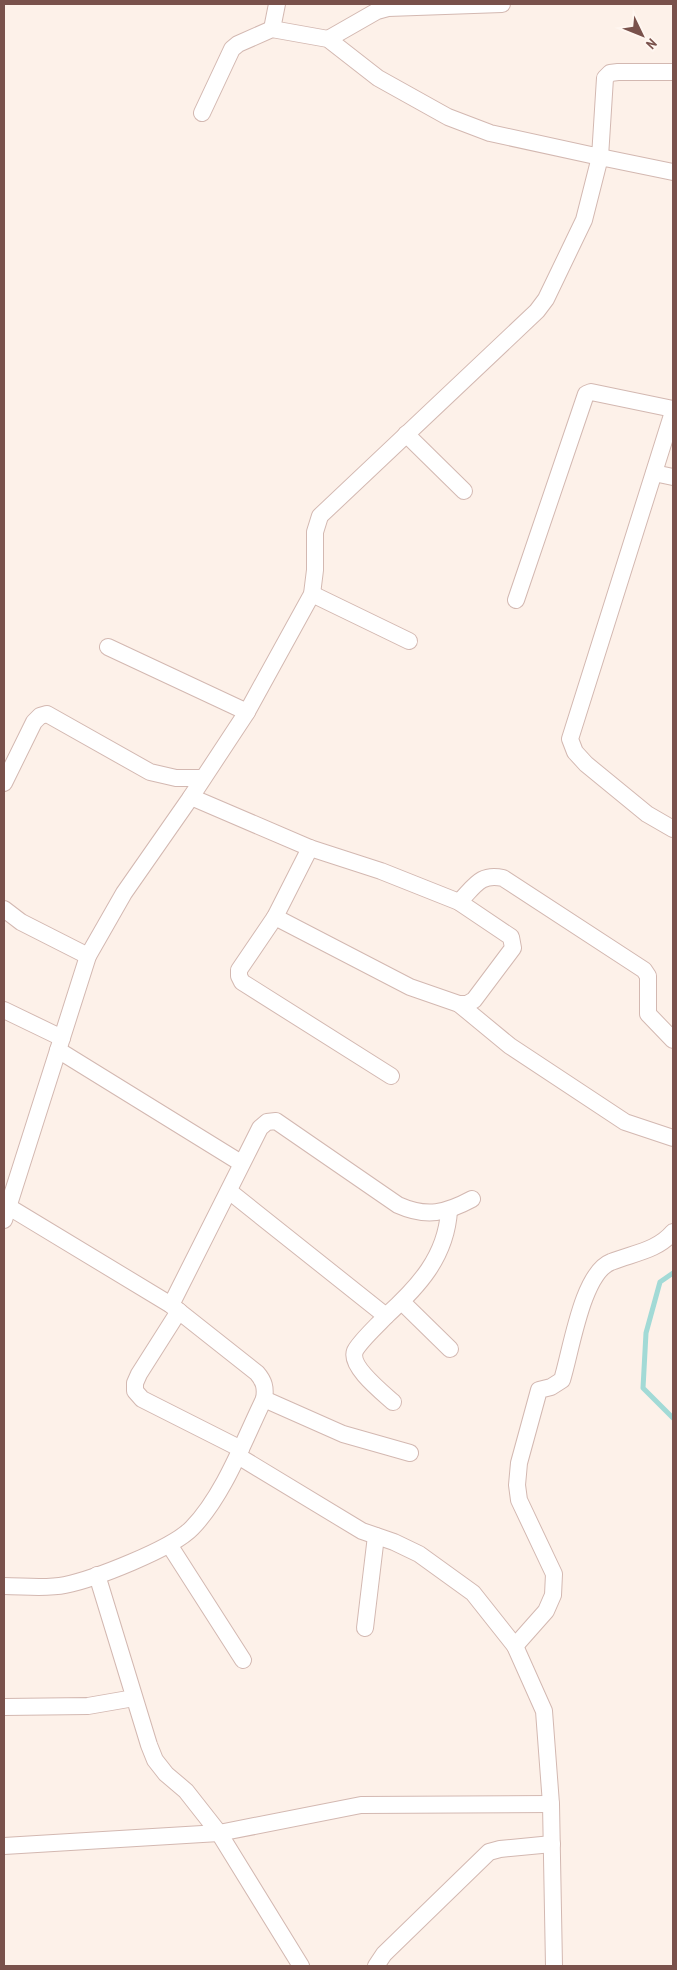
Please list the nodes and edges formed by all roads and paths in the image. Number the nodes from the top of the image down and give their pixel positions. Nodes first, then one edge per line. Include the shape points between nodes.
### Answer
1 (277, 4) edge
2 (502, 4) edge
3 (272, 29) junction
4 (328, 39) junction
5 (673, 72) edge
6 (202, 113) dead end
7 (600, 157) junction
8 (673, 172) edge
9 (673, 410) edge
10 (406, 434) junction
11 (654, 473) junction
12 (673, 477) edge
13 (464, 491) dead end
14 (312, 594) junction
15 (516, 600) dead end
16 (409, 641) dead end
17 (108, 647) dead end
18 (247, 712) junction
19 (203, 778) junction
20 (4, 783) edge
21 (191, 797) junction
22 (673, 829) edge
23 (310, 848) junction
24 (459, 902) junction
25 (4, 909) edge
26 (275, 917) junction
27 (88, 956) junction
28 (459, 1004) junction
29 (4, 1010) edge
30 (673, 1040) edge
31 (60, 1044) junction
32 (391, 1076) dead end
33 (673, 1138) edge
34 (241, 1163) junction
35 (229, 1191) junction
36 (472, 1199) dead end
37 (5, 1210) edge
38 (449, 1211) junction
39 (673, 1232) edge
40 (402, 1302) junction
41 (175, 1308) junction
42 (386, 1316) junction
43 (450, 1349) dead end
44 (264, 1399) junction
45 (392, 1402) dead end
46 (239, 1452) junction
47 (410, 1453) dead end
48 (376, 1536) junction
49 (170, 1546) junction
50 (97, 1575) junction
51 (4, 1586) edge
52 (365, 1628) dead end
53 (515, 1646) junction
54 (243, 1660) dead end
55 (134, 1698) junction
56 (4, 1708) edge
57 (551, 1804) junction
58 (220, 1832) junction
59 (552, 1844) junction
60 (4, 1846) edge
61 (301, 1966) edge
62 (376, 1966) edge
63 (554, 1966) edge

1 - 3 street
2 - 4 street via 388,8
3 - 4 street
3 - 6 street via 232,49
4 - 7 street via 378,78 448,116 490,133
5 - 7 street via 618,72 605,78
7 - 8 street
7 - 10 street via 584,220 546,299
9 - 11 street
9 - 15 street via 591,392 586,394
10 - 13 street
10 - 14 street via 320,516 315,532
11 - 12 street
11 - 22 street via 570,739 575,752 586,764 647,814
14 - 16 street
14 - 18 street
17 - 18 street
18 - 19 street
19 - 20 street via 176,778 150,772 47,714 34,722
19 - 21 street
21 - 23 street
21 - 27 street via 124,893
23 - 24 street via 381,871
23 - 26 street
24 - 28 street via 511,938 513,948 474,1000
24 - 30 street via 482,879 490,875 503,878 644,970 648,976 648,1014
25 - 27 street via 21,922
26 - 28 street via 410,987
26 - 32 street via 239,970 242,982
27 - 31 street
28 - 33 street via 510,1046 625,1122
29 - 31 street
31 - 34 street
31 - 37 street
34 - 35 street
34 - 38 street via 260,1128 267,1122 276,1121 398,1204 421,1212
35 - 41 street
35 - 42 street
36 - 38 street
37 - 41 street
38 - 40 street via 441,1250 429,1272
39 - 53 street via 655,1247 609,1262 599,1271 583,1298 562,1380 539,1390 519,1464 517,1485 520,1500 554,1574 553,1595 546,1611
40 - 42 street
40 - 43 street
41 - 44 street via 257,1372 266,1390
41 - 46 street via 135,1383 135,1391
42 - 45 street via 355,1351 354,1360
44 - 46 street
44 - 47 street via 343,1434
46 - 48 street via 362,1531
46 - 49 street via 208,1509
48 - 52 street
48 - 53 street via 419,1554 473,1593
49 - 50 street
49 - 54 street
50 - 51 street via 64,1585
50 - 55 street
53 - 57 street via 544,1711
55 - 56 street via 88,1706
55 - 58 street via 155,1760
57 - 58 street via 360,1805
57 - 59 street
58 - 60 street
58 - 61 street
59 - 62 street via 489,1852 384,1954
59 - 63 street

